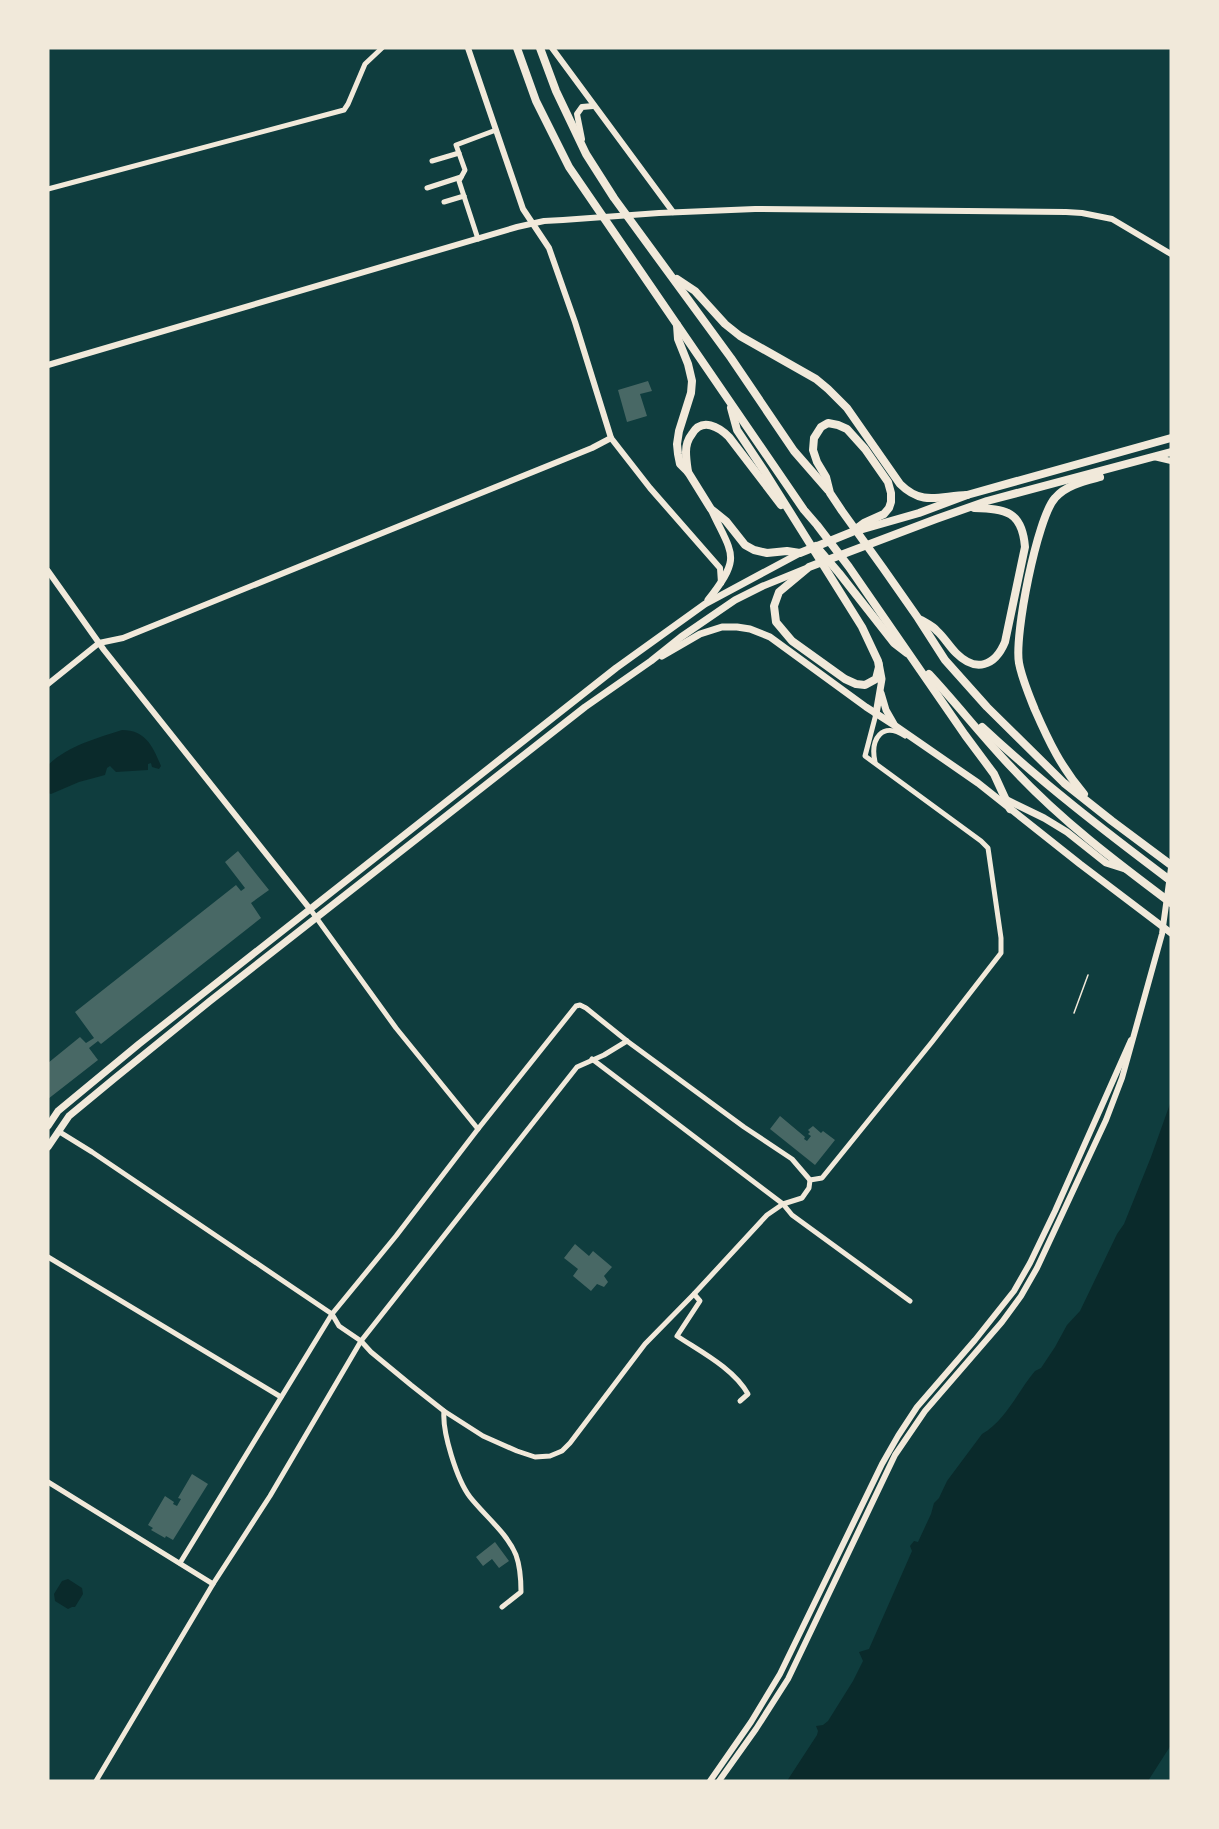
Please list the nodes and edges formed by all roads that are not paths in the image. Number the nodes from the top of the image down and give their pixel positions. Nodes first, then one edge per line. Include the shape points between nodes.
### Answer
1 (382, 48) edge
2 (468, 48) edge
3 (517, 48) edge
4 (540, 48) edge
5 (552, 48) edge
6 (593, 106) junction
7 (496, 130) junction
8 (459, 153) junction
9 (586, 154) junction
10 (432, 161) dead end
11 (461, 177) junction
12 (48, 189) edge
13 (427, 189) dead end
14 (464, 196) junction
15 (444, 202) dead end
16 (673, 213) junction
17 (533, 224) junction
18 (478, 239) junction
19 (1171, 254) edge
20 (673, 277) junction
21 (677, 325) junction
22 (48, 365) edge
23 (729, 401) junction
24 (611, 438) junction
25 (1171, 438) edge
26 (1171, 452) edge
27 (1153, 457) junction
28 (1171, 461) edge
29 (1125, 465) junction
30 (688, 472) junction
31 (830, 493) junction
32 (967, 495) junction
33 (970, 508) junction
34 (711, 509) junction
35 (880, 521) junction
36 (799, 526) junction
37 (800, 553) junction
38 (48, 571) edge
39 (795, 576) junction
40 (720, 585) junction
41 (705, 604) junction
42 (918, 618) junction
43 (99, 643) junction
44 (913, 657) junction
45 (878, 661) junction
46 (651, 662) junction
47 (48, 684) edge
48 (880, 687) junction
49 (951, 697) junction
50 (876, 714) junction
51 (894, 725) junction
52 (922, 743) junction
53 (875, 762) junction
54 (978, 783) junction
55 (1007, 800) junction
56 (1094, 806) junction
57 (1010, 809) junction
58 (1092, 848) junction
59 (1171, 866) edge
60 (1171, 881) edge
61 (1171, 903) edge
62 (310, 909) junction
63 (317, 918) junction
64 (1171, 933) edge
65 (1134, 1034) junction
66 (627, 1041) junction
67 (592, 1059) junction
68 (48, 1126) edge
69 (478, 1129) junction
70 (58, 1131) junction
71 (48, 1148) edge
72 (810, 1180) junction
73 (783, 1204) junction
74 (48, 1257) edge
75 (694, 1294) junction
76 (910, 1300) dead end
77 (332, 1314) junction
78 (362, 1341) junction
79 (281, 1397) junction
80 (740, 1401) dead end
81 (444, 1410) junction
82 (48, 1482) edge
83 (180, 1563) junction
84 (213, 1584) junction
85 (502, 1607) dead end
86 (96, 1781) edge
87 (710, 1781) edge
88 (719, 1781) edge

1 - 12 street via 365,64 344,110
2 - 7 street
3 - 21 main road via 536,101 569,167
4 - 9 main road
5 - 6 street
6 - 9 street via 582,106 577,114
6 - 16 street
7 - 8 street via 456,145
7 - 17 street via 523,209
8 - 10 street
8 - 11 street via 465,170
9 - 20 main road
11 - 13 street
11 - 14 street
14 - 15 street
14 - 18 street
16 - 17 street
16 - 19 street via 767,209 1082,213 1112,219
17 - 18 street
17 - 24 street via 549,248
18 - 22 street
20 - 31 main road via 794,451
20 - 32 main road via 695,291 732,331 828,388 908,492 925,499
21 - 23 main road
21 - 30 main road via 692,381 677,444 680,464
23 - 36 main road via 737,430
23 - 44 main road
24 - 40 street via 720,568
24 - 43 street via 123,638
25 - 32 main road
26 - 27 main road
27 - 28 street
27 - 29 main road
29 - 33 main road
29 - 56 main road via 1055,497 1041,527 1019,628 1018,661 1049,743
30 - 34 main road
30 - 36 main road via 686,452 690,436 696,428 712,425 729,437
31 - 35 main road via 813,450 817,432 828,423 838,424 854,435 888,482 891,502
31 - 42 main road
32 - 35 main road via 919,513
33 - 39 main road via 809,567
33 - 42 main road via 1010,513 1023,532 1025,547 1001,653 988,663 964,660 937,630
34 - 37 main road via 754,550
34 - 40 main road via 731,556
35 - 37 main road via 864,523 852,532
36 - 44 main road via 894,643
36 - 45 main road via 862,627
37 - 41 main road
38 - 43 street
39 - 45 main road via 779,592 774,606 776,622 784,633 856,684 865,685 876,679
39 - 46 main road via 735,600
40 - 41 main road
41 - 62 main road via 616,668
42 - 56 main road via 945,660 987,707 1064,783
43 - 47 street
43 - 62 street
44 - 49 main road
44 - 55 main road via 994,774
45 - 48 main road via 882,673
46 - 50 main road via 710,630 750,629 777,642
46 - 63 main road via 585,707
48 - 50 main road
48 - 51 main road
49 - 58 main road via 1014,770
49 - 60 main road via 1019,762
50 - 51 main road
50 - 53 street via 865,756
51 - 52 main road
52 - 53 street via 884,730 874,743
52 - 54 main road
53 - 72 street via 988,848 1001,953 822,1178
54 - 55 main road
54 - 57 main road
55 - 57 main road
55 - 58 main road
56 - 59 main road
57 - 64 main road
58 - 61 main road
59 - 65 street via 1162,934
62 - 63 street
62 - 68 main road via 58,1111
63 - 69 street via 396,1028
63 - 70 main road via 115,1078 69,1116
65 - 87 street via 1014,1292 917,1407 898,1436 780,1674
65 - 88 street via 1106,1120 1037,1268 1002,1322 925,1411 900,1448 788,1679
66 - 67 street
66 - 69 street via 580,1005 576,1006
66 - 72 street via 792,1159
67 - 73 street
67 - 78 street via 577,1067
68 - 70 main road
69 - 77 street
70 - 71 main road
70 - 77 street
72 - 73 street via 802,1198
73 - 75 street via 766,1215
73 - 76 street via 792,1215
74 - 79 street
75 - 80 street via 700,1300 677,1336 744,1386 748,1394
75 - 81 street via 645,1344 562,1451 550,1456 517,1452 483,1436
77 - 78 street via 339,1326
77 - 79 street
78 - 81 street
78 - 84 street
79 - 83 street
81 - 85 street via 444,1429 458,1474 470,1496 516,1555 521,1592
82 - 83 street
83 - 84 street
84 - 86 street

